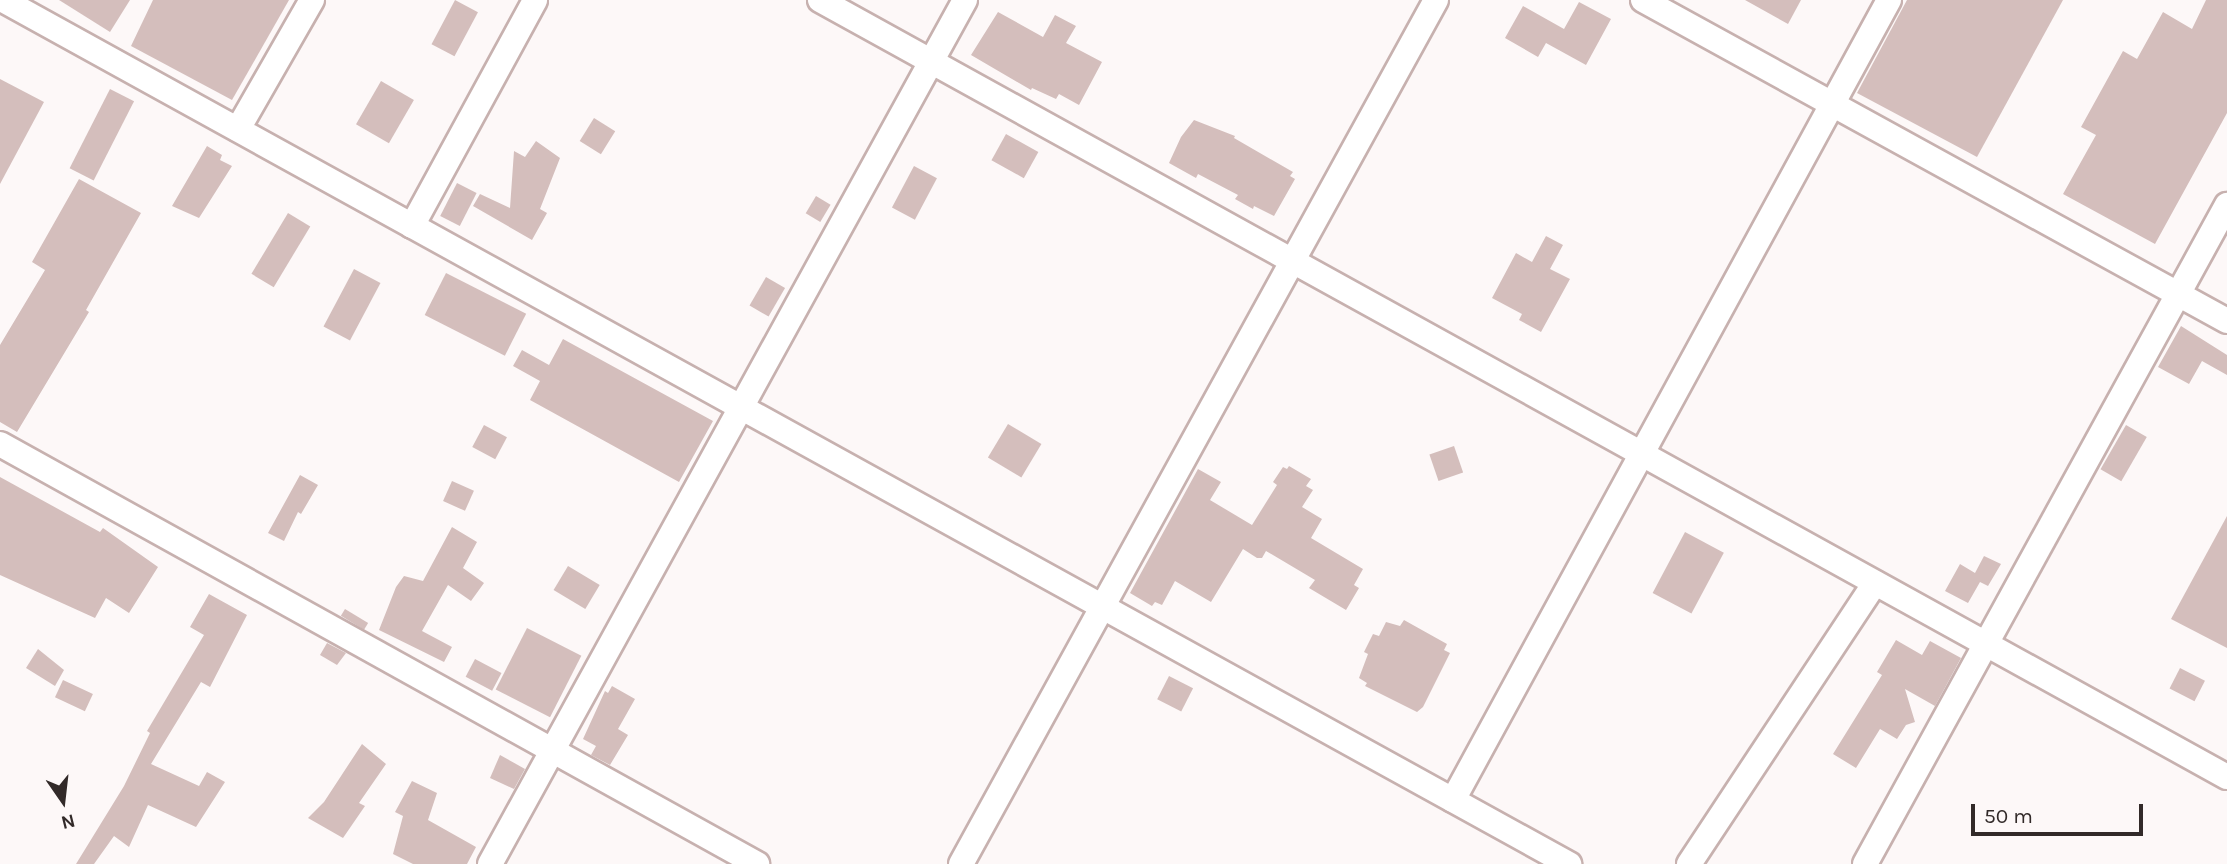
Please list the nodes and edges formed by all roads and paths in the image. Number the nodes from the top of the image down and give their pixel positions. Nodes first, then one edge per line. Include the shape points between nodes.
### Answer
1 (3, 0) edge
2 (313, 0) edge
3 (536, 0) edge
4 (820, 0) edge
5 (965, 0) edge
6 (1436, 0) edge
7 (1643, 0) edge
8 (1889, 0) edge
9 (931, 62) junction
10 (1832, 104) junction
11 (238, 129) junction
12 (2227, 205) edge
13 (412, 226) junction
14 (1293, 261) junction
15 (2178, 295) junction
16 (2227, 321) edge
17 (741, 408) junction
18 (0, 444) edge
19 (1641, 454) junction
20 (1875, 583) junction
21 (1102, 606) junction
22 (1986, 644) junction
23 (552, 751) junction
24 (2227, 777) edge
25 (1453, 800) junction
26 (489, 864) edge
27 (757, 864) edge
28 (961, 864) edge
29 (1569, 864) edge
30 (1689, 864) edge
31 (1865, 864) edge

1 - 11 street
2 - 11 street
3 - 13 street
4 - 9 street
5 - 9 street
6 - 14 street
7 - 10 street
8 - 10 street
9 - 14 street
9 - 17 street
10 - 15 street
10 - 19 street
11 - 13 street
12 - 15 street
13 - 17 street
14 - 19 street
14 - 21 street
15 - 16 street
15 - 22 street
17 - 21 street
17 - 23 street
18 - 23 street
19 - 20 street
19 - 25 street
20 - 22 street
20 - 30 street
21 - 25 street
21 - 28 street
22 - 24 street
22 - 31 street
23 - 26 street
23 - 27 street
25 - 29 street

